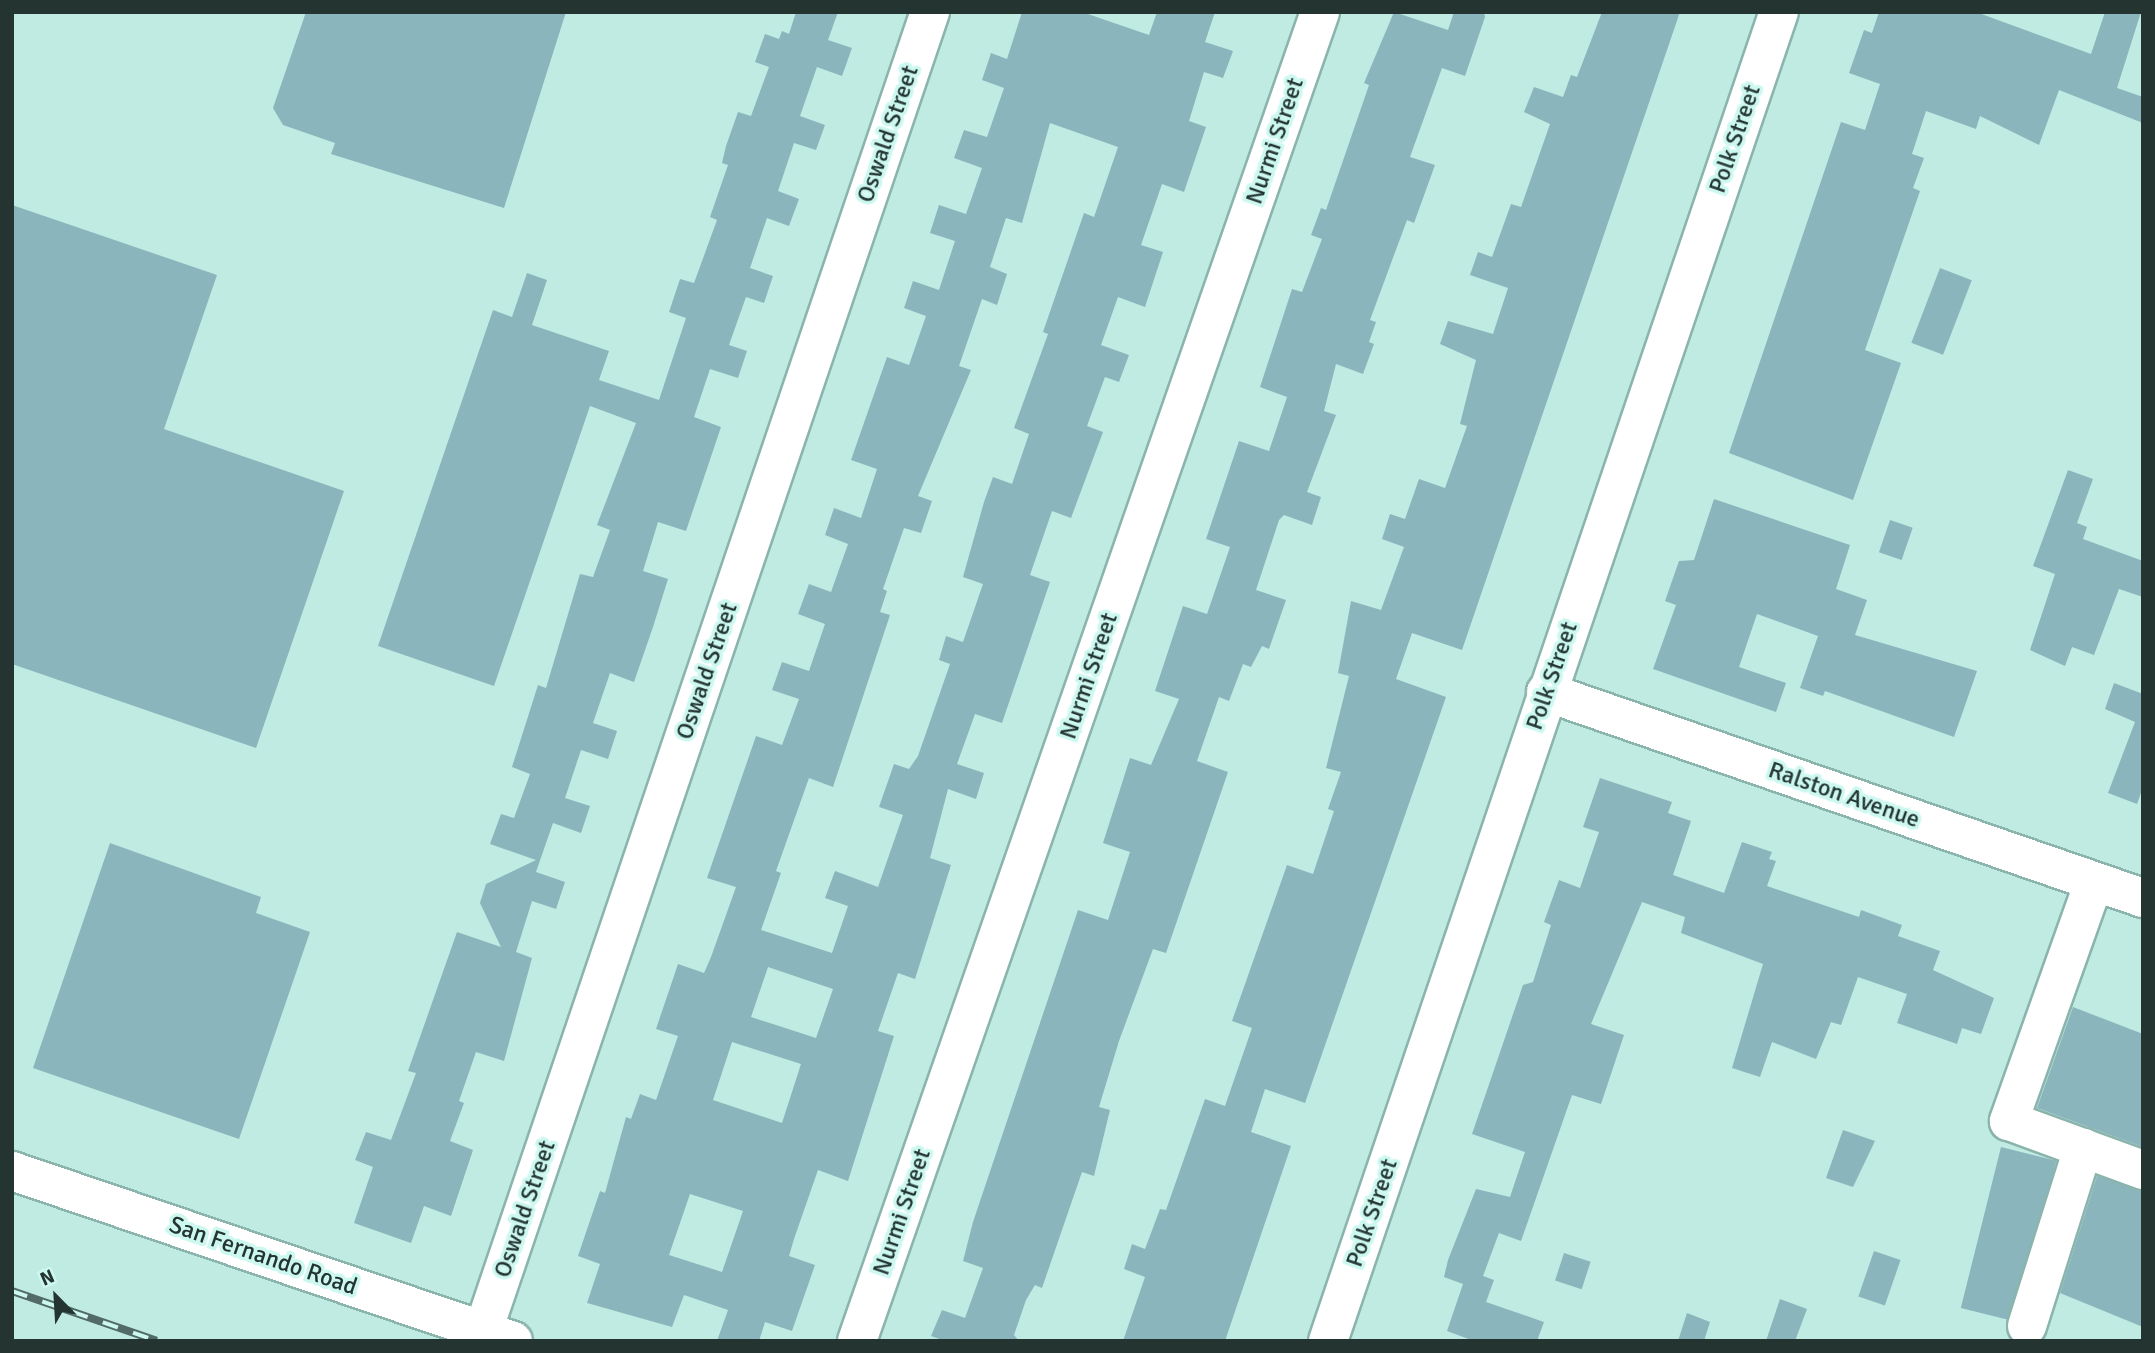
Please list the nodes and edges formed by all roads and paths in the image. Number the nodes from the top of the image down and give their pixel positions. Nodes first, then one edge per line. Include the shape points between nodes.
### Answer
1 (930, 12) edge
2 (1320, 12) edge
3 (1779, 12) edge
4 (1546, 692) junction
5 (2094, 882) junction
6 (2143, 898) edge
7 (2083, 1149) junction
8 (2143, 1170) edge
9 (12, 1171) edge
10 (2027, 1326) dead end
11 (498, 1336) edge
12 (857, 1341) edge
13 (1328, 1341) edge

1 - 11 street, Oswald Street
2 - 12 street, Nurmi Street
3 - 4 street, Polk Street
4 - 5 street, Ralston Avenue
4 - 13 street, Polk Street
5 - 6 street, Ralston Avenue
5 - 7 street via 2009,1121
7 - 8 street
7 - 10 street
9 - 11 street, San Fernando Road

